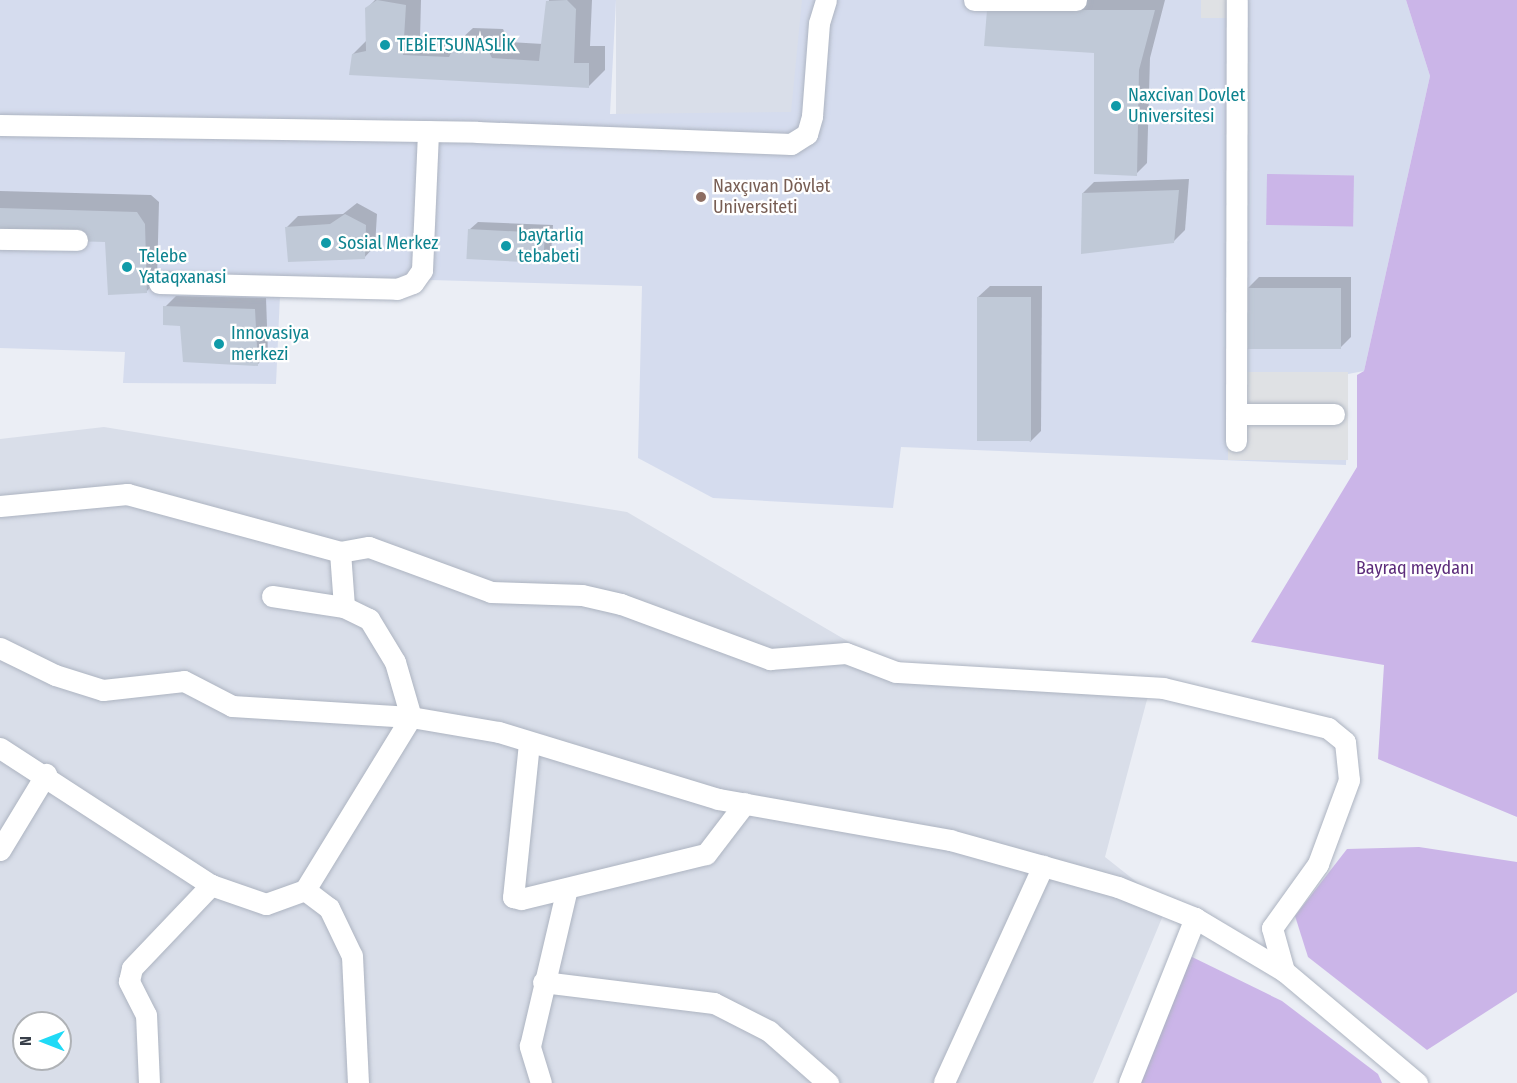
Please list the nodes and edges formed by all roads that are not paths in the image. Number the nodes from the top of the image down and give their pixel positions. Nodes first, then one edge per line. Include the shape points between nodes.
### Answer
1 (826, 0) edge
2 (974, 0) edge
3 (1076, 0) edge
4 (1237, 0) edge
5 (0, 125) edge
6 (428, 131) junction
7 (0, 239) edge
8 (77, 240) dead end
9 (159, 283) dead end
10 (1236, 414) junction
11 (1334, 414) dead end
12 (1236, 441) dead end
13 (0, 506) edge
14 (340, 552) junction
15 (272, 596) dead end
16 (344, 608) junction
17 (0, 648) edge
18 (411, 717) junction
19 (529, 743) junction
20 (0, 748) edge
21 (46, 774) junction
22 (745, 803) junction
23 (0, 850) edge
24 (1043, 866) junction
25 (211, 885) junction
26 (305, 890) junction
27 (566, 892) junction
28 (1195, 918) junction
29 (1284, 971) junction
30 (543, 982) junction
31 (944, 1082) edge
32 (149, 1083) edge
33 (358, 1083) edge
34 (541, 1083) edge
35 (828, 1083) edge
36 (1129, 1083) edge
37 (1417, 1083) edge

1 - 6 street via 819,23 812,116 807,134 791,144
2 - 3 street
4 - 10 street
5 - 6 street
6 - 9 street via 422,270 413,283 397,289
7 - 8 street
10 - 11 street
10 - 12 street
13 - 14 street via 127,494
14 - 16 street
14 - 29 street via 369,548 492,592 582,595 621,604 770,659 846,653 896,672 1163,688 1328,728 1345,742 1349,780 1318,864 1272,928
15 - 16 street
16 - 18 street via 369,620 396,662
17 - 18 street via 55,675 103,690 184,681 232,706
18 - 19 street via 499,732
18 - 26 street
19 - 22 street
19 - 27 street via 513,897
20 - 21 street
21 - 23 street
21 - 25 street
22 - 24 street via 950,840
22 - 27 street via 706,854
24 - 28 street via 1118,887
24 - 31 street
25 - 26 street via 266,904
25 - 32 street via 132,968 129,981 146,1015
26 - 33 street via 329,908 352,956
27 - 30 street
28 - 29 street
28 - 36 street
29 - 37 street
30 - 34 street via 530,1046
30 - 35 street via 714,1003 769,1031

